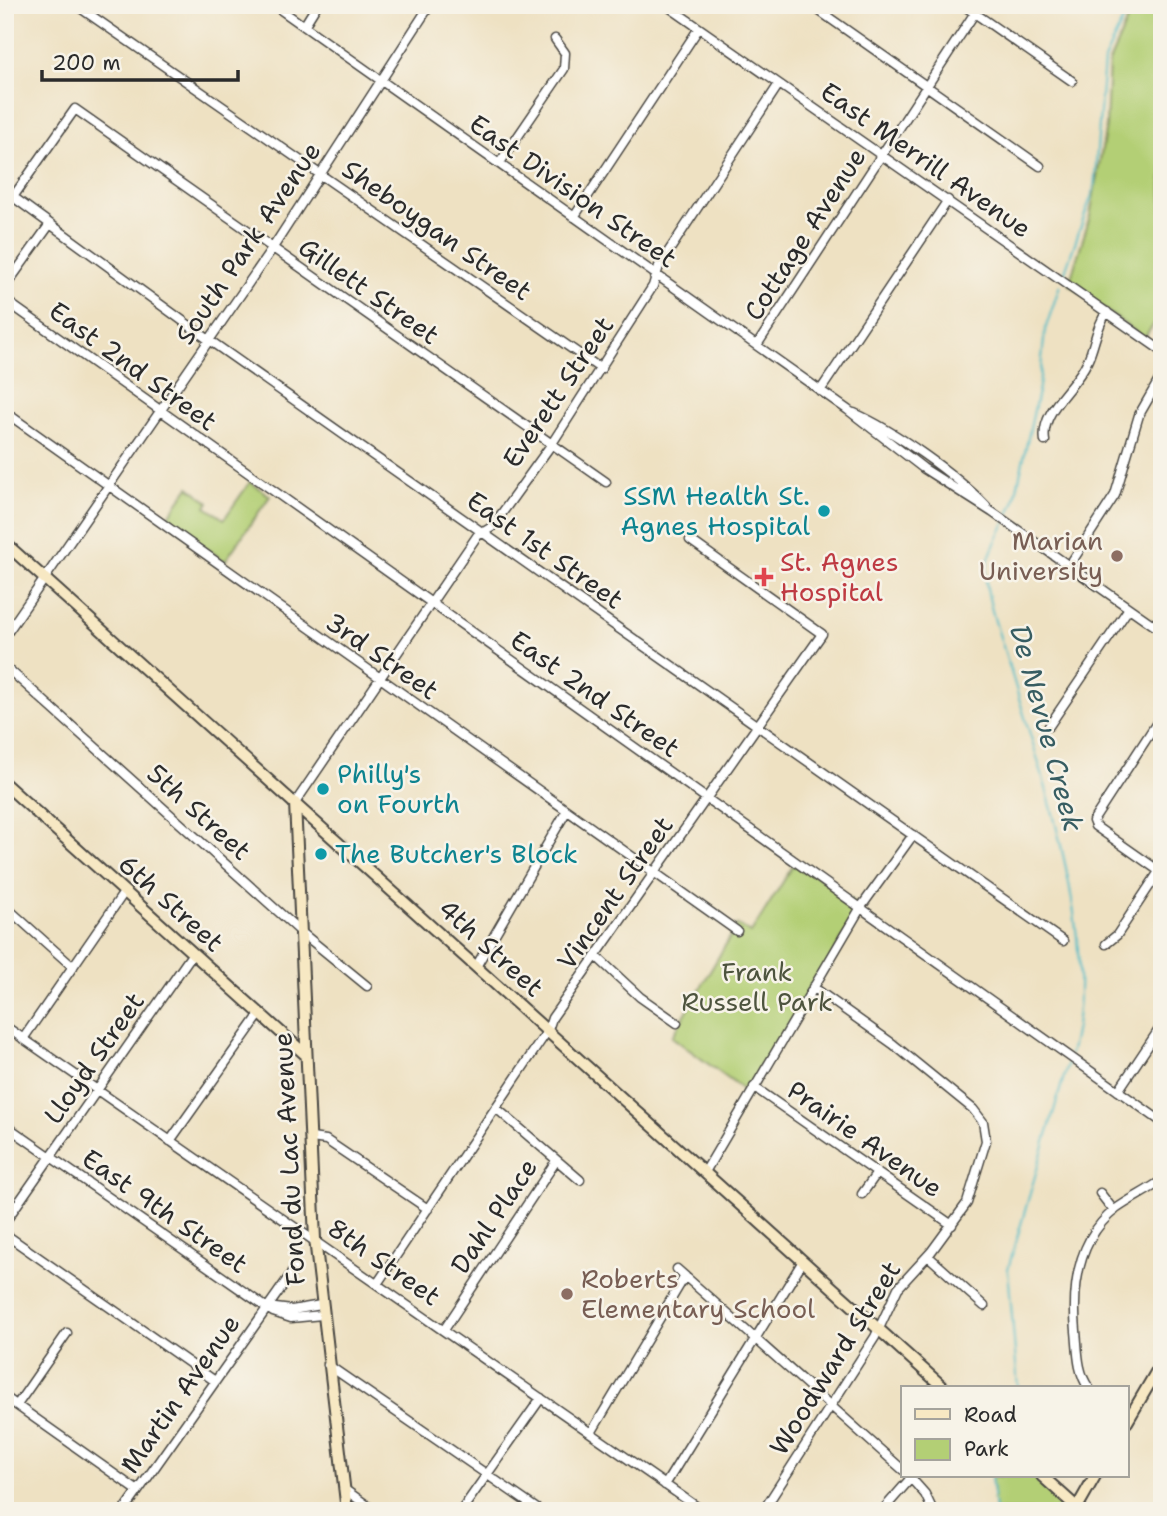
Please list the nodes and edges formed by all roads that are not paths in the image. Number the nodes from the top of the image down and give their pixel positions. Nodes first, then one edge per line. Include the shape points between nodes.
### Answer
1 (76, 5) edge
2 (274, 5) edge
3 (317, 5) edge
4 (430, 5) edge
5 (666, 5) edge
6 (811, 5) edge
7 (962, 5) edge
8 (980, 5) edge
9 (974, 14) junction
10 (304, 26) junction
11 (699, 28) junction
12 (555, 39) dead end
13 (381, 81) junction
14 (1072, 82) dead end
15 (779, 84) junction
16 (926, 87) junction
17 (884, 155) junction
18 (499, 164) junction
19 (1040, 166) dead end
20 (320, 174) junction
21 (9, 194) edge
22 (948, 200) junction
23 (574, 217) junction
24 (50, 224) junction
25 (272, 249) junction
26 (656, 274) junction
27 (5, 287) edge
28 (5, 300) edge
29 (1107, 312) junction
30 (209, 340) junction
31 (757, 345) junction
32 (1162, 351) edge
33 (601, 369) junction
34 (1162, 375) edge
35 (820, 391) junction
36 (160, 411) junction
37 (5, 412) edge
38 (1045, 441) dead end
39 (551, 445) junction
40 (606, 482) dead end
41 (108, 487) junction
42 (485, 533) junction
43 (690, 540) dead end
44 (5, 543) edge
45 (1069, 566) junction
46 (44, 579) junction
47 (431, 603) junction
48 (1129, 608) junction
49 (1162, 631) edge
50 (5, 636) edge
51 (5, 666) edge
52 (379, 679) junction
53 (1162, 715) edge
54 (760, 725) junction
55 (1049, 726) dead end
56 (5, 784) edge
57 (706, 798) junction
58 (295, 803) junction
59 (566, 812) junction
60 (320, 825) junction
61 (913, 835) junction
62 (297, 843) junction
63 (1161, 871) edge
64 (655, 872) junction
65 (125, 891) junction
66 (5, 906) edge
67 (861, 907) junction
68 (737, 931) dead end
69 (301, 932) junction
70 (1062, 941) dead end
71 (1106, 944) dead end
72 (192, 953) junction
73 (596, 956) junction
74 (477, 965) junction
75 (72, 967) junction
76 (367, 986) dead end
77 (813, 987) junction
78 (260, 1014) junction
79 (677, 1023) dead end
80 (1162, 1025) edge
81 (5, 1026) edge
82 (548, 1030) junction
83 (23, 1039) junction
84 (306, 1055) junction
85 (754, 1087) junction
86 (97, 1090) junction
87 (1118, 1091) junction
88 (496, 1108) junction
89 (1162, 1122) edge
90 (5, 1125) edge
91 (311, 1139) junction
92 (170, 1141) junction
93 (51, 1156) junction
94 (556, 1161) junction
95 (705, 1172) junction
96 (877, 1173) junction
97 (1162, 1180) edge
98 (580, 1181) dead end
99 (1100, 1193) dead end
100 (862, 1194) dead end
101 (428, 1209) junction
102 (1114, 1211) junction
103 (5, 1222) edge
104 (952, 1225) junction
105 (5, 1234) edge
106 (315, 1239) junction
107 (928, 1255) junction
108 (803, 1261) junction
109 (296, 1267) dead end
110 (677, 1269) dead end
111 (685, 1276) junction
112 (377, 1284) junction
113 (984, 1306) dead end
114 (267, 1307) junction
115 (322, 1310) junction
116 (880, 1328) junction
117 (444, 1330) junction
118 (67, 1333) dead end
119 (754, 1339) junction
120 (1162, 1362) edge
121 (328, 1365) junction
122 (215, 1381) junction
123 (942, 1386) edge
124 (1088, 1386) edge
125 (5, 1397) edge
126 (541, 1398) junction
127 (17, 1405) junction
128 (832, 1406) junction
129 (1128, 1417) edge
130 (591, 1433) junction
131 (901, 1468) edge
132 (486, 1473) junction
133 (909, 1478) edge
134 (911, 1478) edge
135 (1044, 1478) edge
136 (1094, 1478) edge
137 (665, 1485) junction
138 (344, 1489) junction
139 (138, 1491) junction
140 (1078, 1509) edge
141 (124, 1511) edge
142 (347, 1511) edge
143 (376, 1511) edge
144 (461, 1511) edge
145 (540, 1511) edge
146 (704, 1511) edge
147 (763, 1511) edge
148 (882, 1511) edge
149 (933, 1511) edge

1 - 20 street, Sheboygan Street
2 - 10 street, East Division Street
3 - 10 street
4 - 13 street, South Park Avenue
5 - 11 street, East Merrill Avenue
6 - 16 street
7 - 9 street
8 - 9 street, Cottage Avenue
9 - 14 street
9 - 16 street, Cottage Avenue
10 - 13 street, East Division Street
11 - 15 street, East Merrill Avenue
11 - 23 street
12 - 18 street via 565,53 564,69
13 - 18 street, East Division Street
13 - 20 street, South Park Avenue
15 - 17 street, East Merrill Avenue
15 - 26 street, Everett Street
16 - 17 street, Cottage Avenue
16 - 19 street
17 - 22 street, East Merrill Avenue
17 - 31 street, Cottage Avenue
18 - 23 street, East Division Street
20 - 25 street, South Park Avenue
20 - 33 street, Sheboygan Street
21 - 24 street, East 1st Street
21 - 25 street, Gillett Street via 75,109
22 - 29 street, East Merrill Avenue
22 - 35 street
23 - 26 street, East Division Street
24 - 27 street
24 - 30 street, East 1st Street
25 - 30 street, South Park Avenue
25 - 39 street, Gillett Street
26 - 31 street, East Division Street
26 - 33 street, Everett Street
28 - 36 street, East 2nd Street
29 - 32 street, East Merrill Avenue
29 - 38 street via 1083,370 1047,418
30 - 36 street, South Park Avenue
30 - 42 street, East 1st Street
31 - 35 street, East Division Street
33 - 39 street, Everett Street
34 - 45 street via 1141,410 1115,495
35 - 45 street, East Division Street via 873,421 957,480 992,512
36 - 41 street, South Park Avenue
36 - 47 street, East 2nd Street
37 - 41 street, 3rd Street
39 - 40 street, Gillett Street
39 - 42 street, Everett Street
41 - 46 street, South Park Avenue
41 - 52 street, 3rd Street
42 - 47 street, Everett Street via 477,536
42 - 54 street, East 1st Street
43 - 54 street, Vincent Street via 822,634
44 - 46 street, 4th Street
45 - 48 street, East Division Street
46 - 50 street, South Park Avenue
46 - 58 street, 4th Street
47 - 52 street, Everett Street
47 - 57 street, East 2nd Street
48 - 49 street, East Division Street
48 - 55 street
51 - 69 street, 5th Street
52 - 58 street, Everett Street
52 - 59 street, 3rd Street
53 - 63 street via 1093,821
54 - 57 street, Vincent Street
54 - 61 street, East 1st Street
56 - 65 street, 6th Street
57 - 64 street, Vincent Street
57 - 67 street, East 2nd Street
58 - 60 street, 4th Street
58 - 62 street, Fond du Lac Avenue
59 - 64 street, 3rd Street
59 - 74 street
60 - 62 street via 305,828
60 - 74 street, 4th Street
61 - 67 street
61 - 70 street, East 1st Street
62 - 69 street, Fond du Lac Avenue
63 - 71 street
64 - 68 street, 3rd Street
64 - 73 street, Vincent Street
65 - 72 street, 6th Street
65 - 75 street
66 - 75 street
67 - 77 street
67 - 87 street, East 2nd Street
69 - 76 street, 5th Street
69 - 84 street, Fond du Lac Avenue
72 - 78 street, 6th Street
72 - 86 street, Lloyd Street
73 - 79 street via 640,997
73 - 82 street, Vincent Street
74 - 82 street, 4th Street
75 - 83 street
77 - 85 street
77 - 104 street, Woodward Street via 893,1044 981,1119 986,1145 967,1203
78 - 84 street, 6th Street
78 - 92 street
80 - 87 street
81 - 83 street, 8th Street
82 - 88 street, Vincent Street
82 - 95 street, 4th Street
83 - 86 street, 8th Street
84 - 91 street, Fond du Lac Avenue
85 - 95 street
85 - 96 street, Prairie Avenue
86 - 92 street, 8th Street
86 - 93 street, Lloyd Street
87 - 89 street, East 2nd Street
88 - 94 street
88 - 101 street, Vincent Street
90 - 93 street, East 9th Street
91 - 101 street via 326,1140
91 - 106 street, Fond du Lac Avenue
92 - 106 street, 8th Street
93 - 103 street, Lloyd Street
93 - 114 street, East 9th Street
94 - 98 street
94 - 117 street, Dahl Place
95 - 108 street, 4th Street
96 - 100 street
96 - 104 street, Prairie Avenue
97 - 102 street
99 - 102 street
101 - 112 street, Vincent Street
102 - 124 street via 1089,1242 1074,1291 1080,1367
104 - 107 street, Woodward Street
105 - 122 street
106 - 112 street, 8th Street
106 - 115 street, Fond du Lac Avenue
107 - 113 street
107 - 116 street, Woodward Street via 898,1288
108 - 116 street, 4th Street
108 - 119 street
109 - 114 street, Martin Avenue
110 - 111 street
111 - 119 street
111 - 130 street
112 - 117 street, 8th Street
114 - 115 street, East 9th Street via 289,1318
114 - 122 street, Martin Avenue
115 - 121 street, Fond du Lac Avenue
116 - 123 street, 4th Street
116 - 128 street, Woodward Street
117 - 126 street, 8th Street
118 - 127 street
119 - 128 street
119 - 137 street
120 - 129 street
121 - 132 street
121 - 138 street, Fond du Lac Avenue
122 - 139 street, Martin Avenue
125 - 127 street
126 - 130 street, 8th Street
126 - 132 street
127 - 139 street
128 - 131 street
128 - 147 street, Woodward Street
130 - 137 street, 8th Street
132 - 144 street
132 - 145 street
133 - 148 street
134 - 149 street
135 - 140 street
136 - 140 street
137 - 146 street, 8th Street
138 - 142 street, Fond du Lac Avenue
138 - 143 street
139 - 141 street, Martin Avenue

